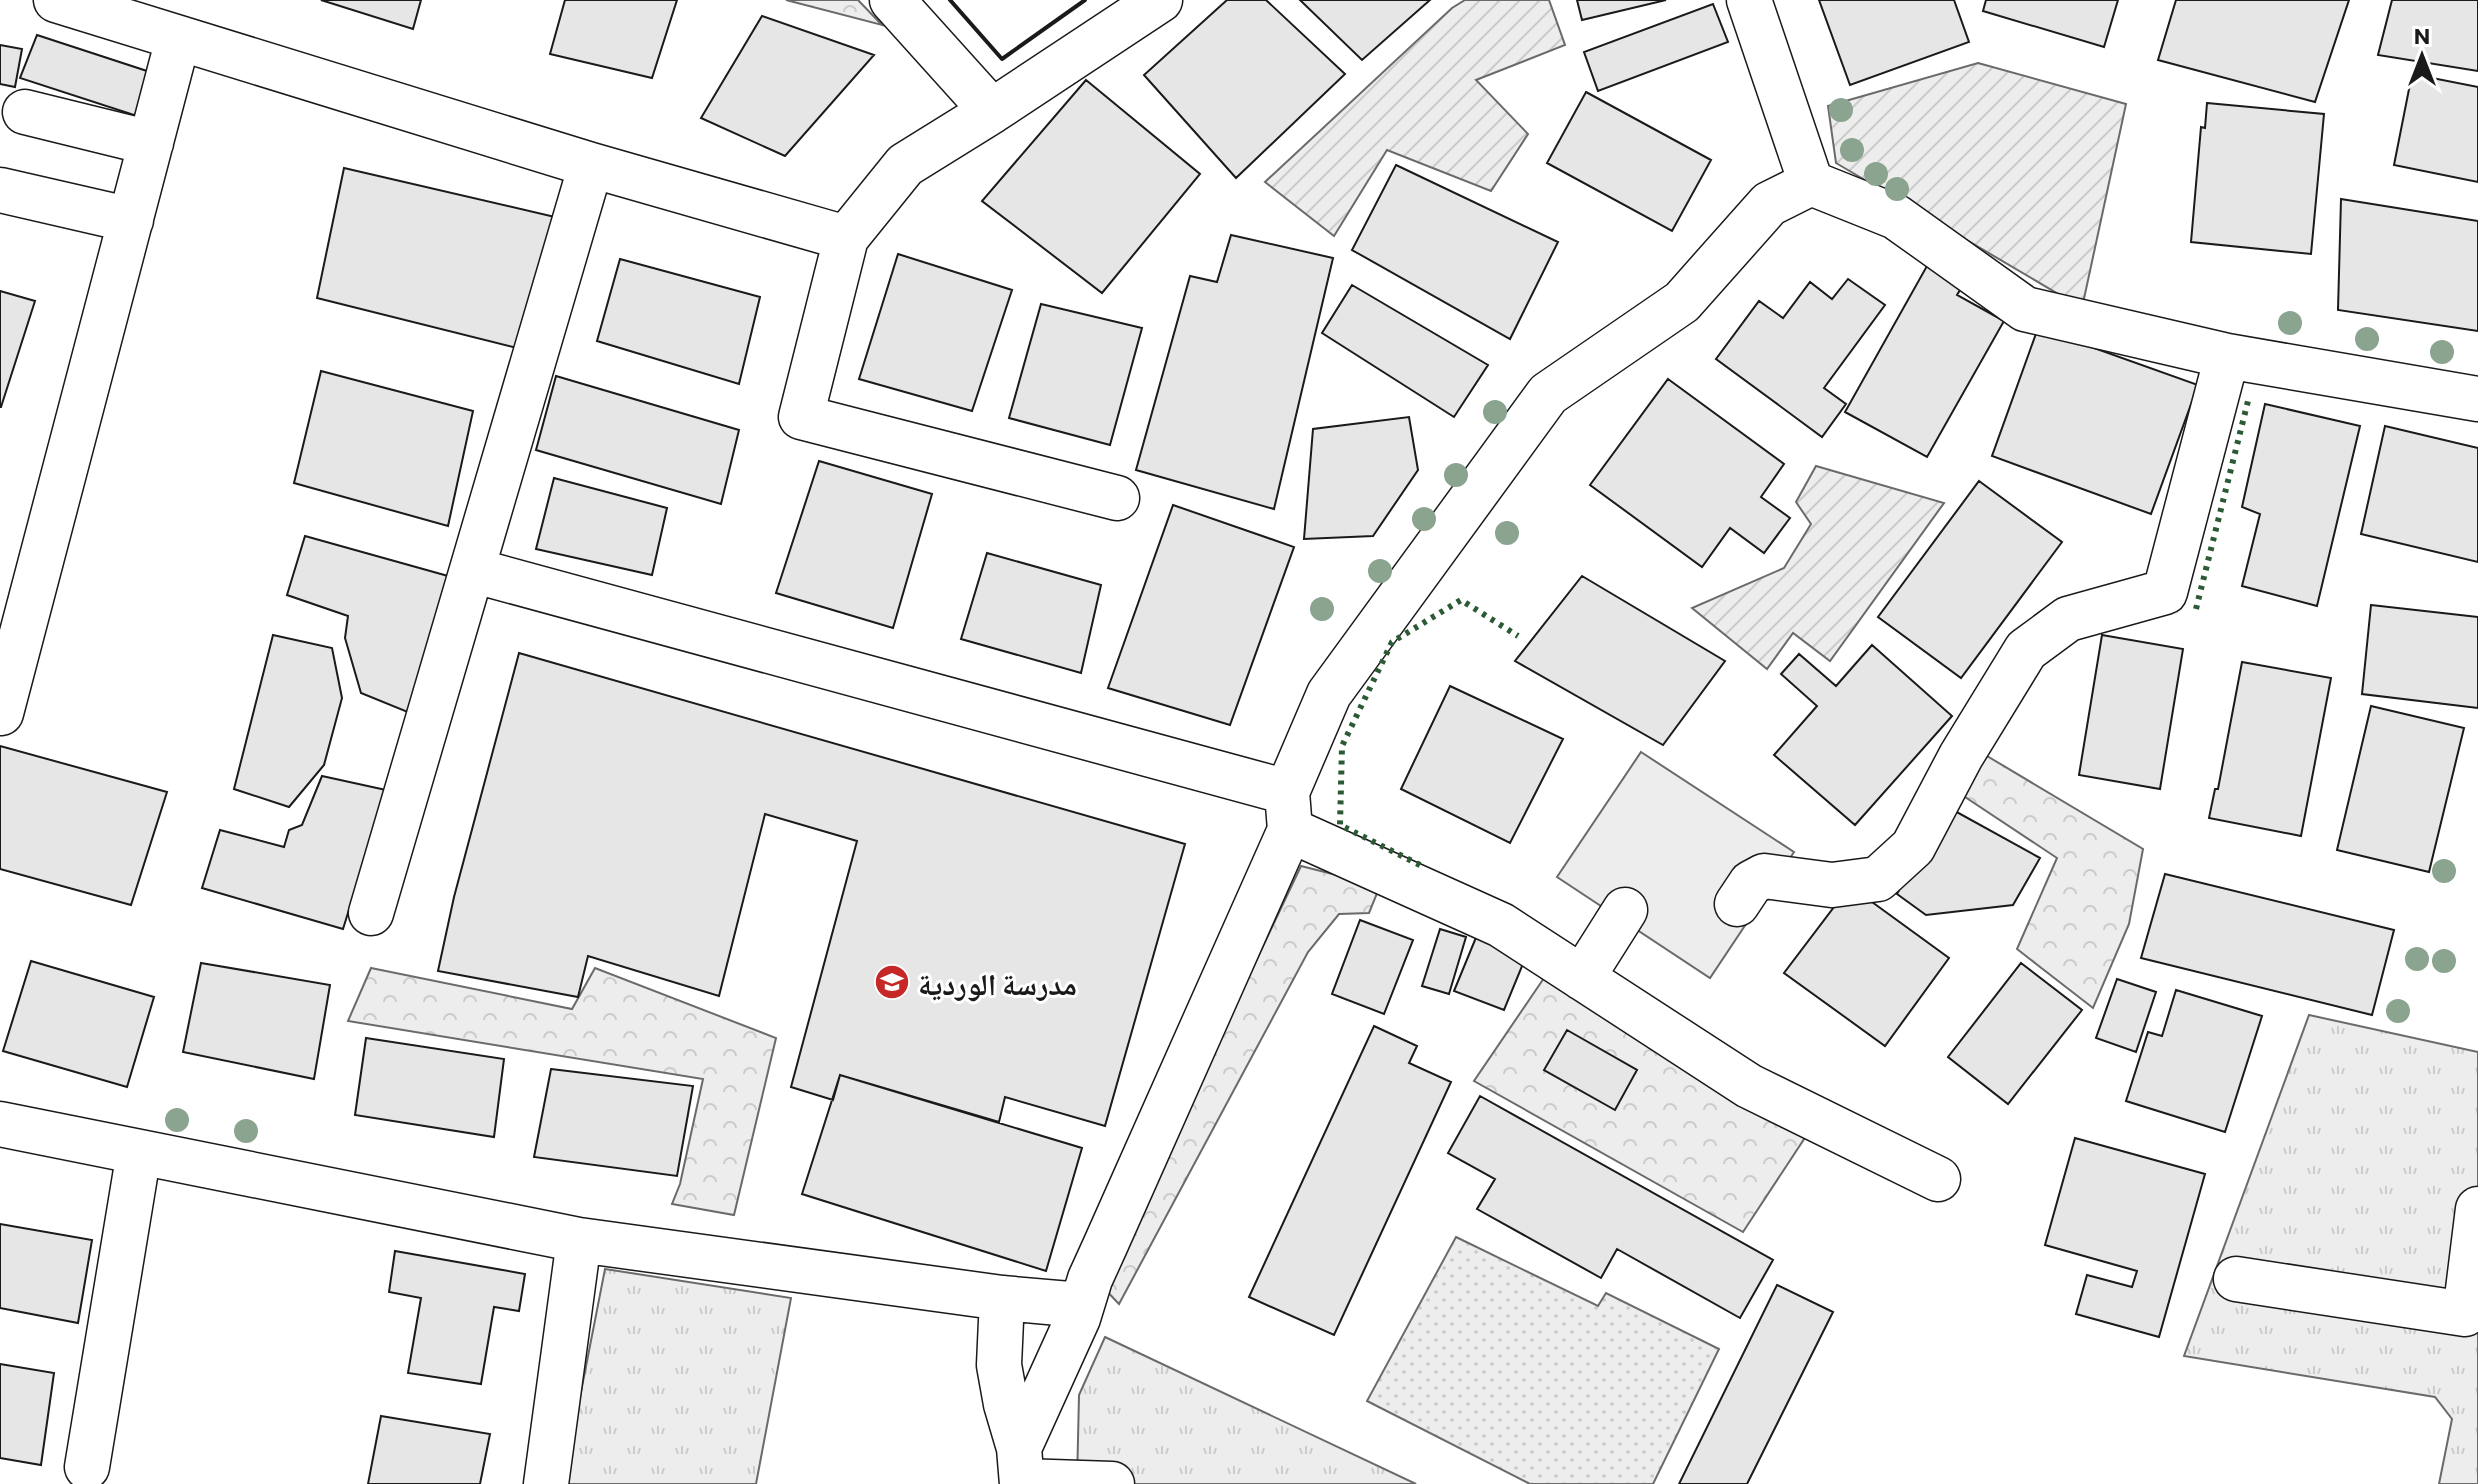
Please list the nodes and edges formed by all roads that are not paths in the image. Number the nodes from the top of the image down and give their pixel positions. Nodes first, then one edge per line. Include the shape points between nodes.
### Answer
1 (56, 0) edge
2 (892, 0) edge
3 (1160, 0) edge
4 (1749, 0) edge
5 (178, 39) junction
6 (992, 111) junction
7 (25, 112) dead end
8 (151, 143) junction
9 (591, 165) junction
10 (1811, 183) junction
11 (0, 190) edge
12 (131, 220) junction
13 (846, 238) junction
14 (2227, 356) junction
15 (2478, 399) edge
16 (1117, 498) dead end
17 (472, 570) junction
18 (1, 713) edge
19 (1288, 811) junction
20 (1737, 904) dead end
21 (1625, 910) dead end
22 (371, 913) dead end
23 (1582, 978) junction
24 (0, 1124) edge
25 (139, 1152) junction
26 (1938, 1179) dead end
27 (2478, 1209) edge
28 (579, 1240) junction
29 (2236, 1279) dead end
30 (1002, 1298) junction
31 (1081, 1305) junction
32 (87, 1467) dead end
33 (1021, 1471) edge
34 (546, 1484) edge
35 (1112, 1484) edge

1 - 5 street
2 - 6 street
3 - 6 street
4 - 10 street
5 - 8 street
5 - 9 street
6 - 13 street via 905,165
7 - 8 street
8 - 12 street
9 - 13 street
9 - 17 street
10 - 14 street via 1896,217 2025,309
10 - 19 street via 1769,204 1682,302 1548,394 1329,694
11 - 12 street
12 - 18 street
13 - 16 street via 801,417
14 - 15 street
14 - 20 street via 2165,592 2068,619 2026,650 1913,847 1878,879 1832,885 1764,876 1751,883
17 - 19 street
17 - 22 street
19 - 23 street via 1501,925
19 - 31 street
21 - 23 street
23 - 26 street via 1749,1086
24 - 25 street
25 - 28 street
25 - 32 street
27 - 29 street via 2465,1314
28 - 30 street
28 - 34 street
30 - 31 street
30 - 33 street via 999,1365
31 - 33 street
33 - 35 street

